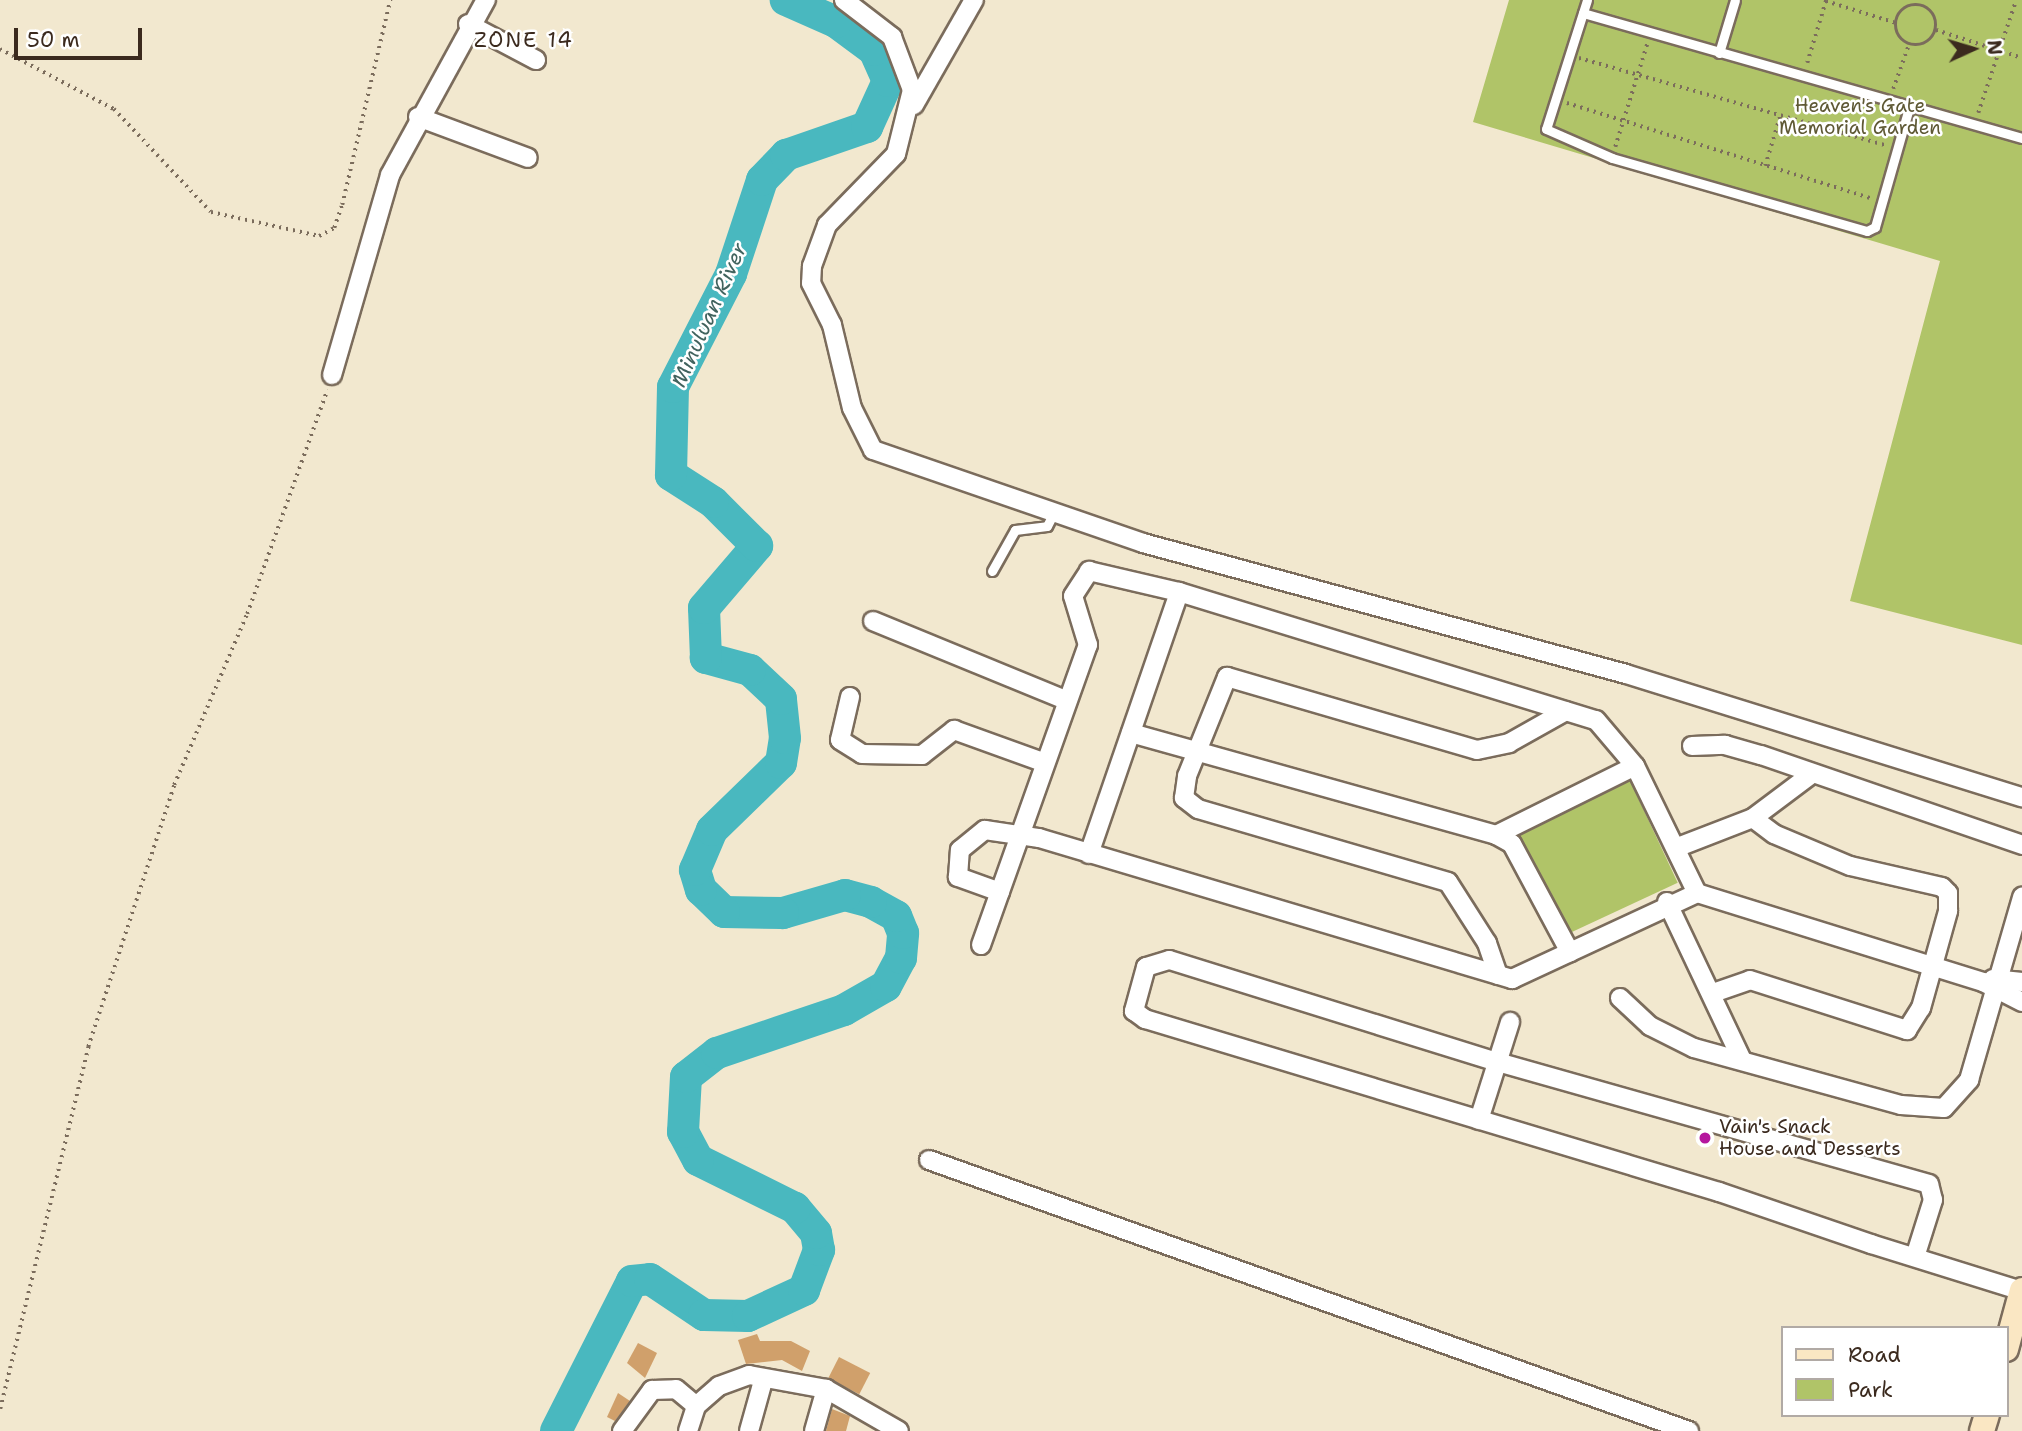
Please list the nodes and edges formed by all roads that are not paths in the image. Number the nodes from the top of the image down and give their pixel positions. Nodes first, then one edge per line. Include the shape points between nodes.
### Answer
1 (486, 0) edge
2 (844, 0) edge
3 (974, 0) edge
4 (1587, 0) edge
5 (1735, 0) edge
6 (1583, 13) junction
7 (468, 24) junction
8 (1719, 53) junction
9 (536, 60) dead end
10 (912, 108) junction
11 (1909, 108) junction
12 (418, 117) junction
13 (2022, 138) edge
14 (528, 158) dead end
15 (332, 375) road end
16 (1053, 514) junction
17 (992, 571) dead end
18 (1179, 592) junction
19 (873, 621) dead end
20 (850, 697) dead end
21 (1066, 699) junction
22 (1566, 711) junction
23 (1131, 733) junction
24 (1692, 746) dead end
25 (1197, 747) junction
26 (1043, 762) junction
27 (1635, 766) junction
28 (1809, 776) junction
29 (2022, 797) edge
30 (1753, 818) junction
31 (1018, 834) junction
32 (1496, 835) junction
33 (2022, 845) edge
34 (1678, 847) junction
35 (1089, 854) junction
36 (1000, 892) junction
37 (1697, 893) junction
38 (2022, 897) edge
39 (1667, 902) junction
40 (981, 945) dead end
41 (1570, 952) junction
42 (1933, 970) junction
43 (1498, 975) junction
44 (2003, 976) junction
45 (1983, 982) junction
46 (2022, 982) edge
47 (1713, 993) junction
48 (1998, 994) junction
49 (1619, 999) dead end
50 (2022, 1002) edge
51 (1510, 1022) dead end
52 (1741, 1058) junction
53 (1497, 1062) junction
54 (1479, 1120) junction
55 (929, 1160) dead end
56 (1915, 1257) junction
57 (2022, 1290) edge
58 (2013, 1338) edge
59 (763, 1381) junction
60 (826, 1389) junction
61 (696, 1406) junction
62 (881, 1426) edge
63 (622, 1431) edge
64 (688, 1431) edge
65 (749, 1431) edge
66 (814, 1431) edge
67 (899, 1431) edge
68 (1689, 1431) edge

1 - 7 street
2 - 10 street via 892,37 911,75
3 - 10 street
4 - 6 lane
5 - 8 lane
6 - 8 lane
6 - 11 lane via 1551,98 1545,122 1551,135 1856,232 1875,227
7 - 9 street
7 - 12 street
8 - 11 lane
10 - 16 street via 884,174 817,241 811,283 832,325 862,438 890,459
11 - 13 lane
12 - 14 street
12 - 15 street via 369,233
16 - 17 lane via 1046,526 1015,530
16 - 29 street via 1263,578 1626,674
18 - 21 street via 1097,571 1082,574 1073,596 1088,645
18 - 22 street
18 - 23 street
19 - 21 street
20 - 26 street via 840,740 862,754 922,755 954,730
21 - 26 street
22 - 25 street via 1509,743 1477,750 1234,676 1219,685
22 - 27 street via 1607,726
23 - 25 street
23 - 35 street
24 - 28 street via 1725,745
25 - 32 street
25 - 43 street via 1186,776 1187,803 1448,882 1487,943
26 - 31 street
27 - 32 street
27 - 34 street
28 - 30 street
28 - 33 street via 1977,825
30 - 34 street
30 - 42 street via 1774,834 1850,866 1942,887 1950,900
31 - 35 street
31 - 36 street
31 - 36 street via 985,830 966,843 957,860 961,880
32 - 41 street via 1512,844
34 - 37 street
35 - 43 street
36 - 40 street
37 - 39 street
37 - 42 street
38 - 44 street
39 - 41 street
39 - 47 street
41 - 43 street via 1521,978
42 - 45 street
42 - 47 street via 1907,1030 1750,980
44 - 45 street
44 - 46 street
44 - 48 street
45 - 48 street
47 - 52 street
48 - 50 street
48 - 52 street via 1969,1080 1944,1108 1901,1105
49 - 52 street via 1650,1027 1683,1043
51 - 53 street
53 - 54 street
53 - 54 street via 1169,960 1146,967 1138,1016
53 - 56 street via 1929,1184 1934,1200
54 - 56 street
55 - 68 street
56 - 57 street
57 - 58 main road
59 - 60 street
59 - 61 street via 749,1375 729,1380
59 - 65 street
60 - 62 street
60 - 66 street
61 - 63 street via 676,1389 652,1390
61 - 64 street
62 - 67 street

